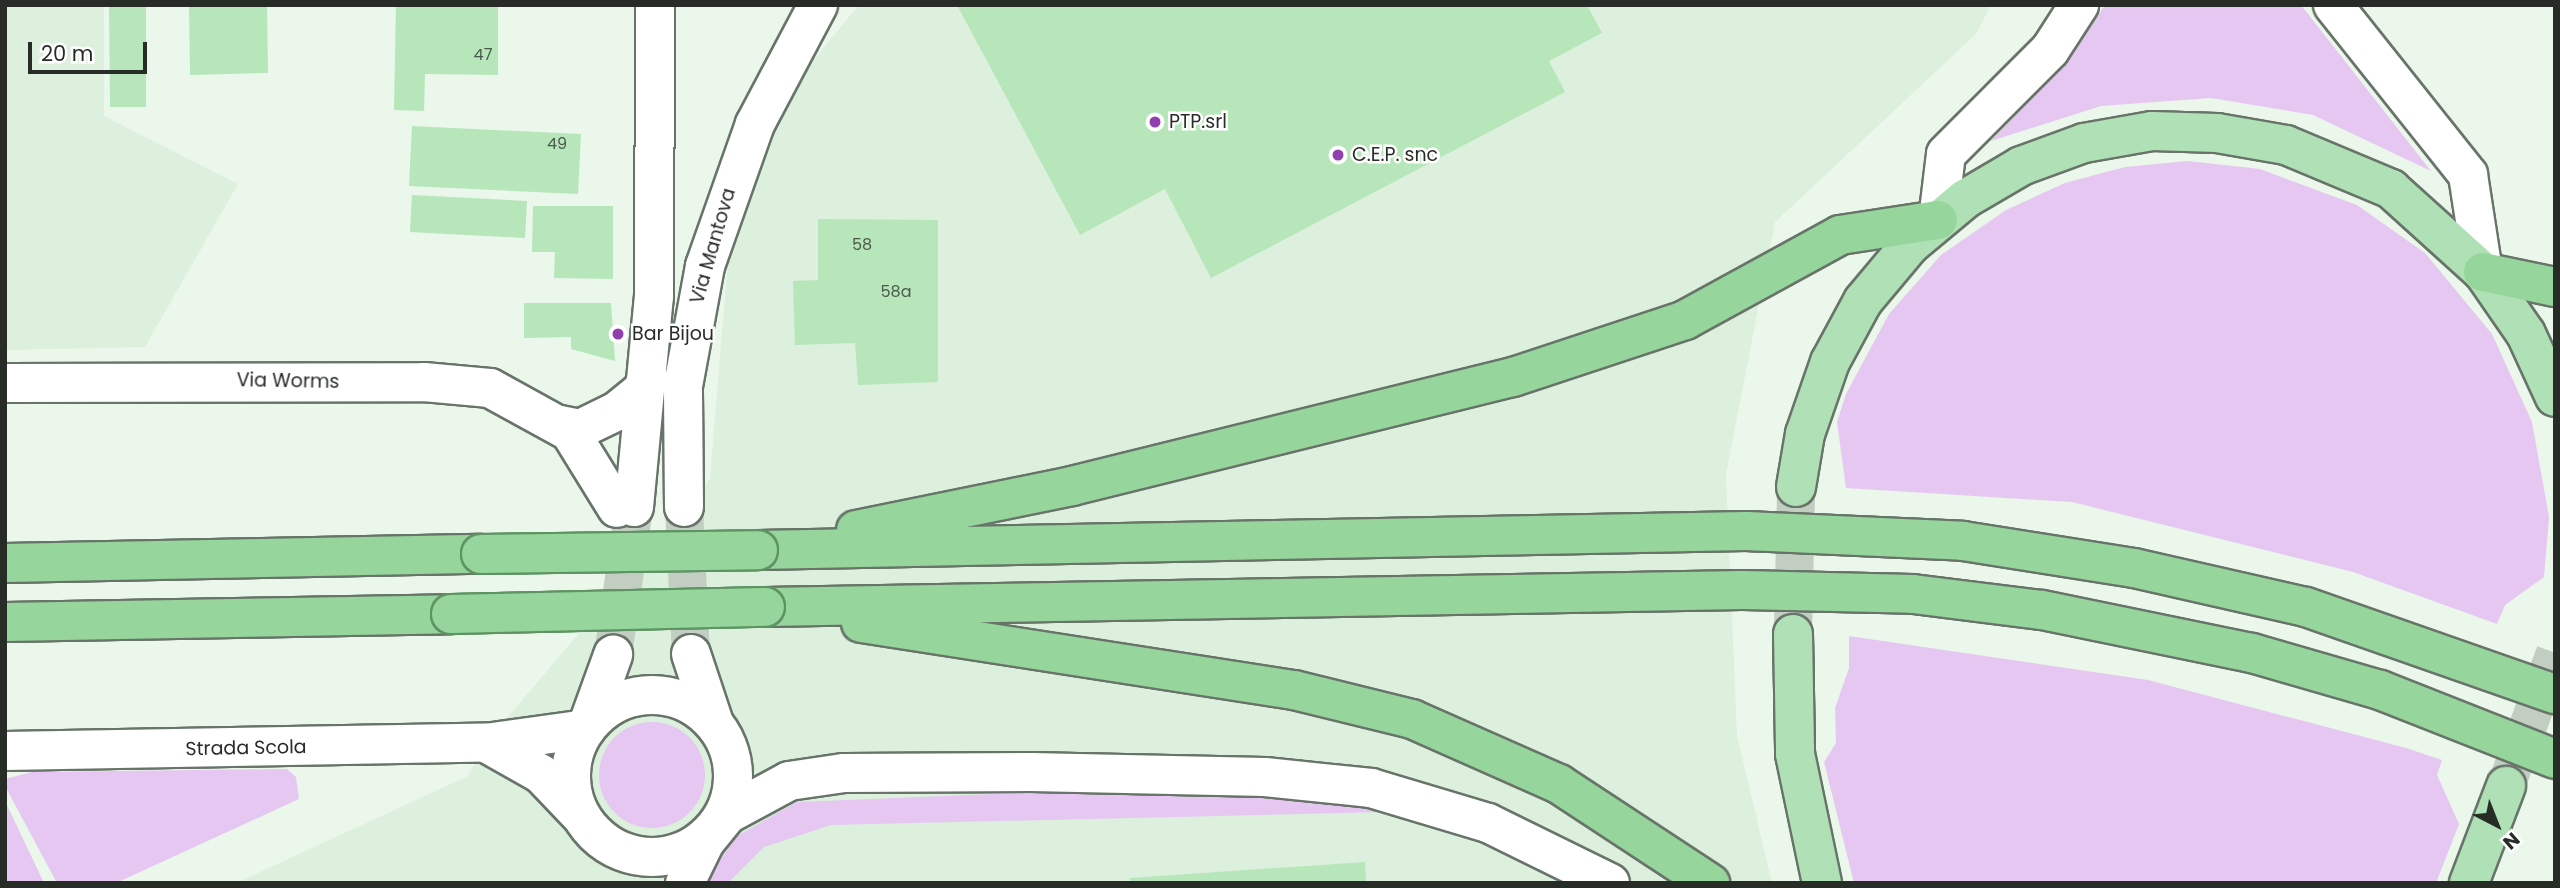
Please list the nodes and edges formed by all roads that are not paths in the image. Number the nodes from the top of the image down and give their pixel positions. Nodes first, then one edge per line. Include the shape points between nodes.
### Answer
1 (655, 5) edge
2 (818, 5) edge
3 (2079, 5) edge
4 (2333, 5) edge
5 (1938, 220) junction
6 (2483, 272) junction
7 (2555, 287) edge
8 (649, 376) junction
9 (5, 383) edge
10 (2555, 397) edge
11 (560, 425) junction
12 (1796, 487) tunnel mouth
13 (684, 507) tunnel mouth
14 (758, 550) junction
15 (5, 563) edge
16 (765, 607) junction
17 (5, 622) edge
18 (1793, 634) tunnel mouth
19 (691, 654) tunnel mouth
20 (612, 655) tunnel mouth
21 (2555, 694) edge
22 (715, 723) junction
23 (586, 729) junction
24 (486, 743) junction
25 (5, 751) edge
26 (2555, 759) edge
27 (2506, 786) tunnel mouth
28 (717, 825) junction
29 (589, 826) junction
30 (629, 883) edge
31 (685, 883) edge
32 (1610, 883) edge
33 (1710, 883) edge
34 (1822, 883) edge
35 (2469, 883) edge

1 - 8 main road
2 - 13 main road, Via Mantova via 755,124 705,266 683,386
3 - 5 main road via 2050,50 1946,154
4 - 6 main road via 2469,176
5 - 6 main road via 2001,177 2084,143 2152,131 2217,133 2286,145 2358,171 2423,212
5 - 12 main road via 1884,273 1845,330 1816,397
5 - 14 highway via 1840,235 1685,320 1513,377 1072,486
6 - 7 highway
6 - 10 main road via 2526,334
8 - 11 main road via 642,391 617,411 580,429
8 - 11 main road, Via Worms via 626,508 575,437
9 - 11 main road, Via Worms via 453,383 503,392
14 - 15 highway, bridge
14 - 21 highway via 1746,531 1964,541 2145,570 2306,607
16 - 17 highway, bridge
16 - 26 highway via 1742,590 1913,594 2074,615 2262,656 2380,690
16 - 33 highway via 1377,709 1523,764
18 - 34 main road via 1795,754
19 - 22 main road
20 - 23 main road
22 - 23 main road via 681,700 640,696 616,704
22 - 28 main road via 734,774
23 - 24 main road, Strada Scola
23 - 29 main road via 571,778
24 - 25 main road, Strada Scola
24 - 29 main road via 541,774
27 - 35 main road
28 - 29 main road via 697,844 658,857 632,855
28 - 31 main road
28 - 32 main road via 772,787 835,773 1265,777 1371,788 1441,806
29 - 30 main road

